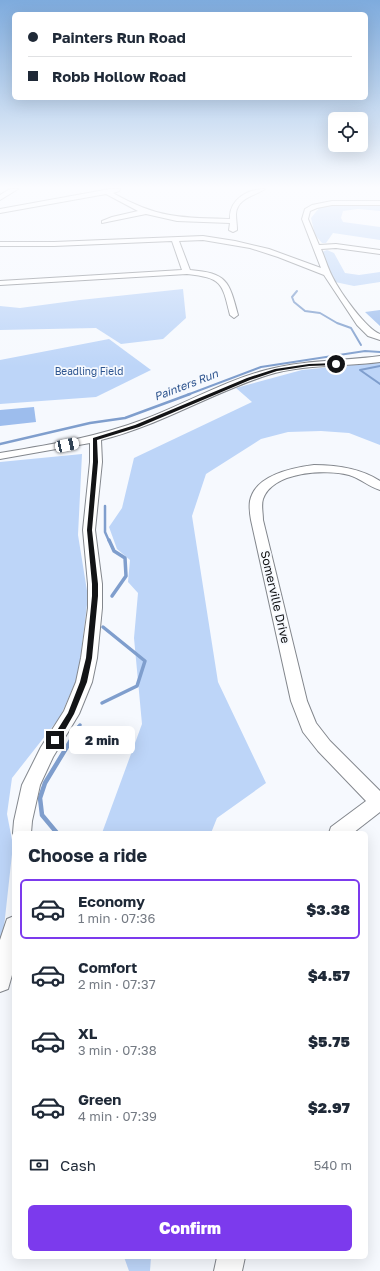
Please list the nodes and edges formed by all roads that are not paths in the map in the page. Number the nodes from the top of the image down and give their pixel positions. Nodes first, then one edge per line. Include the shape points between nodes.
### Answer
1 (178, 248) edge
2 (258, 248) edge
3 (317, 248) edge
4 (353, 248) edge
5 (380, 252) edge
6 (187, 272) junction
7 (326, 273) junction
8 (0, 283) edge
9 (234, 315) dead end
10 (380, 337) edge
11 (380, 359) edge
12 (95, 439) junction
13 (53, 448) junction
14 (0, 456) edge
15 (96, 462) junction
16 (380, 486) edge
17 (379, 802) edge
18 (22, 831) edge
19 (341, 831) edge
20 (12, 934) edge
21 (0, 981) edge
22 (230, 1259) edge
23 (228, 1271) edge

1 - 6 street
2 - 7 street via 288,256
3 - 7 street
4 - 5 street
6 - 8 street
6 - 9 street via 221,279 227,285
7 - 10 street via 360,323 371,334
11 - 12 street via 276,370 248,379 137,426
12 - 13 street
12 - 15 street
13 - 14 street
13 - 15 street via 87,452
15 - 18 street via 89,530 95,584 89,658 84,682 71,714 31,784
16 - 17 street, Somerville Drive via 350,472 303,469 265,485 256,501 257,520 298,694 309,727
17 - 19 street
20 - 21 street
22 - 23 street

